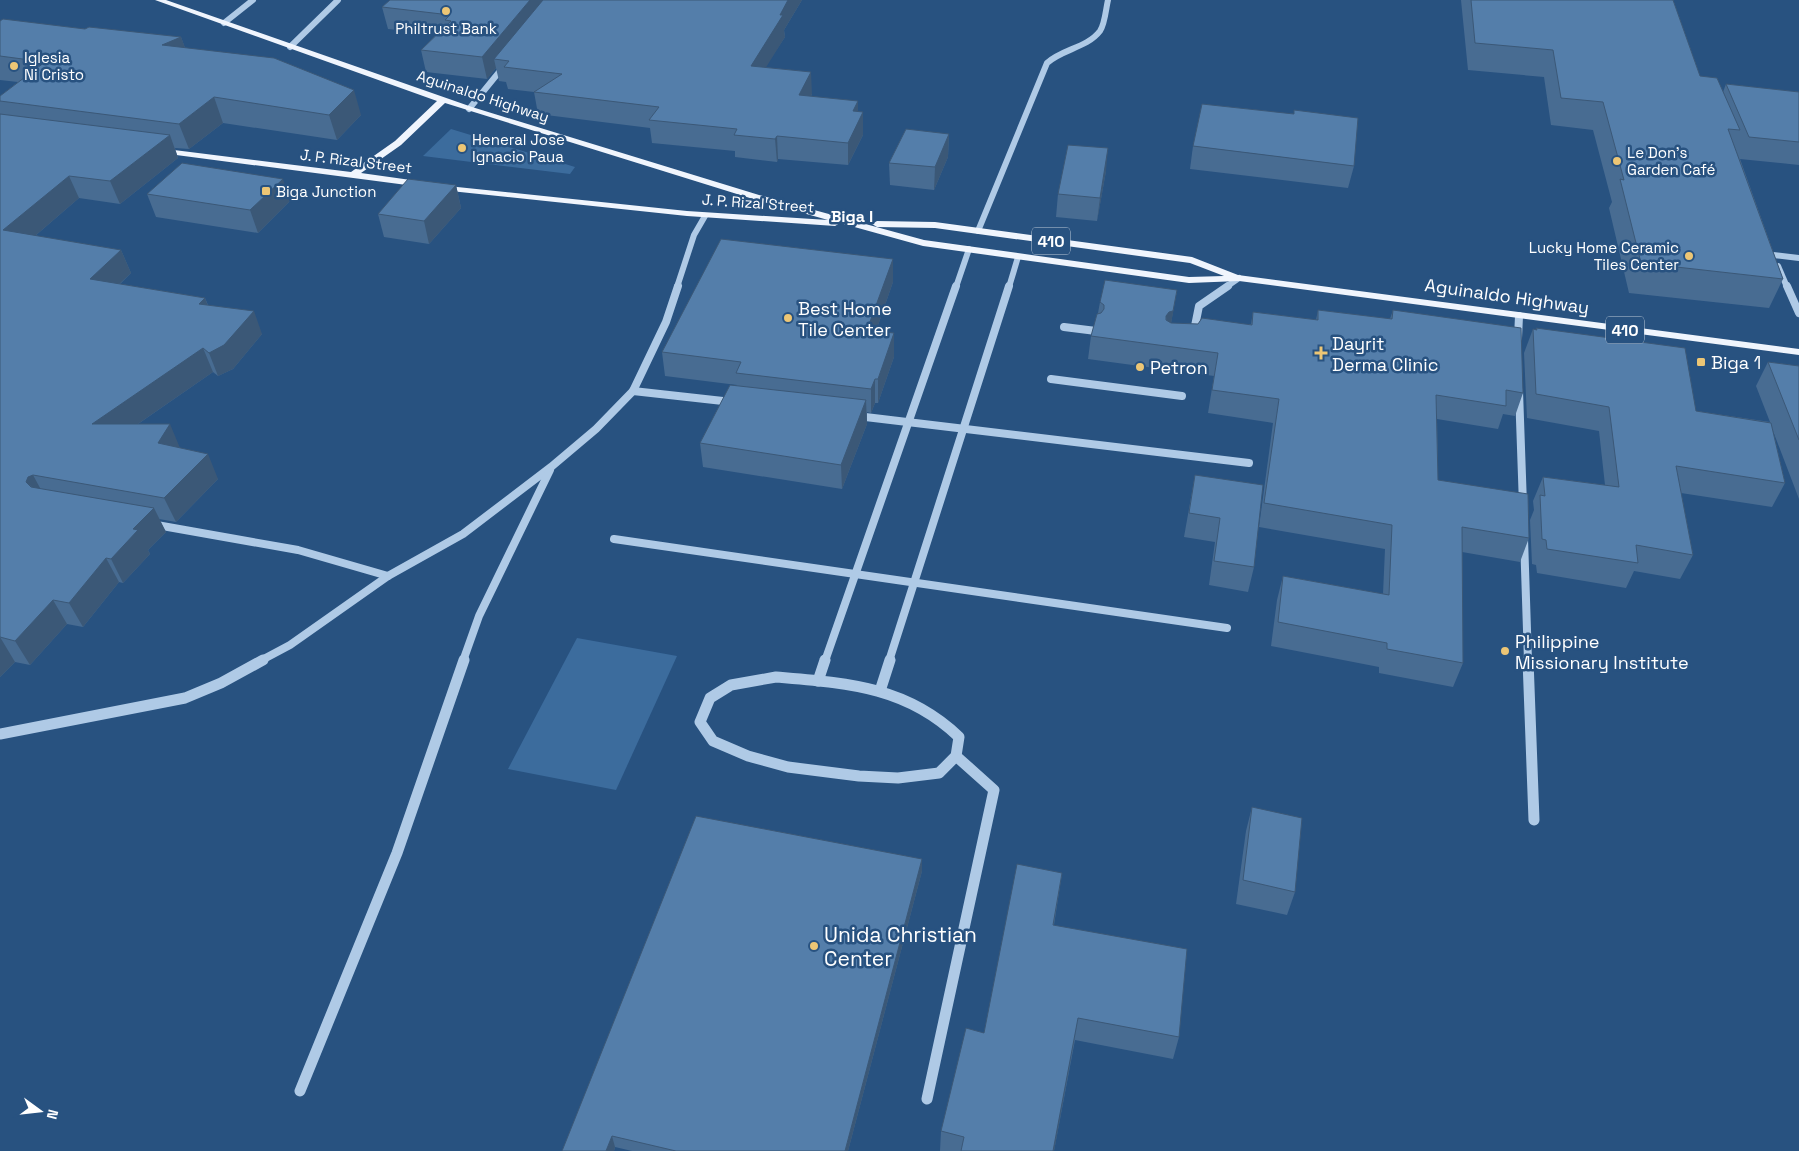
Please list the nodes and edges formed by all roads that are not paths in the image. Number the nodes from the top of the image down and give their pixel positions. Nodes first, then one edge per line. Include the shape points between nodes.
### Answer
1 (159, 0) edge
2 (253, 0) edge
3 (338, 0) edge
4 (1108, 0) edge
5 (224, 23) junction
6 (290, 47) junction
7 (511, 58) edge
8 (443, 100) junction
9 (469, 109) junction
10 (154, 149) edge
11 (351, 176) junction
12 (705, 216) junction
13 (859, 224) junction
14 (978, 231) junction
15 (1770, 246) edge
16 (969, 249) junction
17 (1773, 255) junction
18 (1018, 257) junction
19 (1799, 258) edge
20 (1239, 278) junction
21 (1799, 313) edge
22 (1519, 316) junction
23 (1064, 327) dead end
24 (1096, 331) edge
25 (1184, 341) edge
26 (1518, 351) edge
27 (1799, 352) edge
28 (1051, 379) dead end
29 (1519, 381) edge
30 (633, 391) junction
31 (1182, 396) dead end
32 (741, 403) edge
33 (849, 415) edge
34 (908, 422) junction
35 (962, 429) junction
36 (1249, 463) dead end
37 (552, 467) junction
38 (1524, 511) edge
39 (142, 522) edge
40 (1524, 531) edge
41 (614, 539) dead end
42 (855, 574) junction
43 (388, 576) junction
44 (914, 582) junction
45 (1227, 628) dead end
46 (818, 681) junction
47 (880, 691) junction
48 (0, 734) edge
49 (956, 756) junction
50 (1534, 820) dead end
51 (300, 1092) dead end
52 (927, 1099) dead end

1 - 5 main road, Aguinaldo Highway
2 - 5 street
3 - 6 street
4 - 14 street via 1100,30 1079,47 1057,54 1047,63
5 - 6 main road, Aguinaldo Highway
6 - 8 main road, Aguinaldo Highway
7 - 9 street
8 - 9 main road, Aguinaldo Highway
8 - 11 main road via 398,143
9 - 13 main road, Aguinaldo Highway via 700,181
10 - 11 main road, J. P. Rizal Street / 410
11 - 12 main road, J. P. Rizal Street / 410
12 - 13 main road, J. P. Rizal Street / 410
12 - 30 street via 694,235 666,322
13 - 14 main road, Aguinaldo Highway / 410 via 936,225
13 - 16 main road, Aguinaldo Highway / 410 via 923,243
14 - 20 main road, Aguinaldo Highway / 410 via 1192,260
15 - 17 street
16 - 18 main road, Aguinaldo Highway / 410
16 - 34 street
17 - 19 street
17 - 21 street
18 - 20 main road, Aguinaldo Highway / 410 via 1189,280
18 - 35 street
20 - 22 main road, Aguinaldo Highway / 410
20 - 25 street via 1199,306 1192,342
22 - 26 street
22 - 27 main road, Aguinaldo Highway / 410
23 - 24 street
28 - 31 street
29 - 38 street
30 - 32 street
30 - 37 street
33 - 34 street
34 - 35 street
34 - 42 street
35 - 36 street
35 - 44 street
37 - 43 street via 463,534
37 - 51 street via 479,616 397,853
39 - 43 street via 298,550
40 - 50 street
41 - 42 street
42 - 44 street
42 - 46 street
43 - 48 street via 290,645 212,687 184,698
44 - 45 street
44 - 47 street
46 - 47 street
46 - 49 street via 776,677 731,685 710,698 700,722 713,741 748,756 788,767 898,778 939,773
47 - 49 street via 916,704 947,722 959,737
49 - 52 street via 994,790

